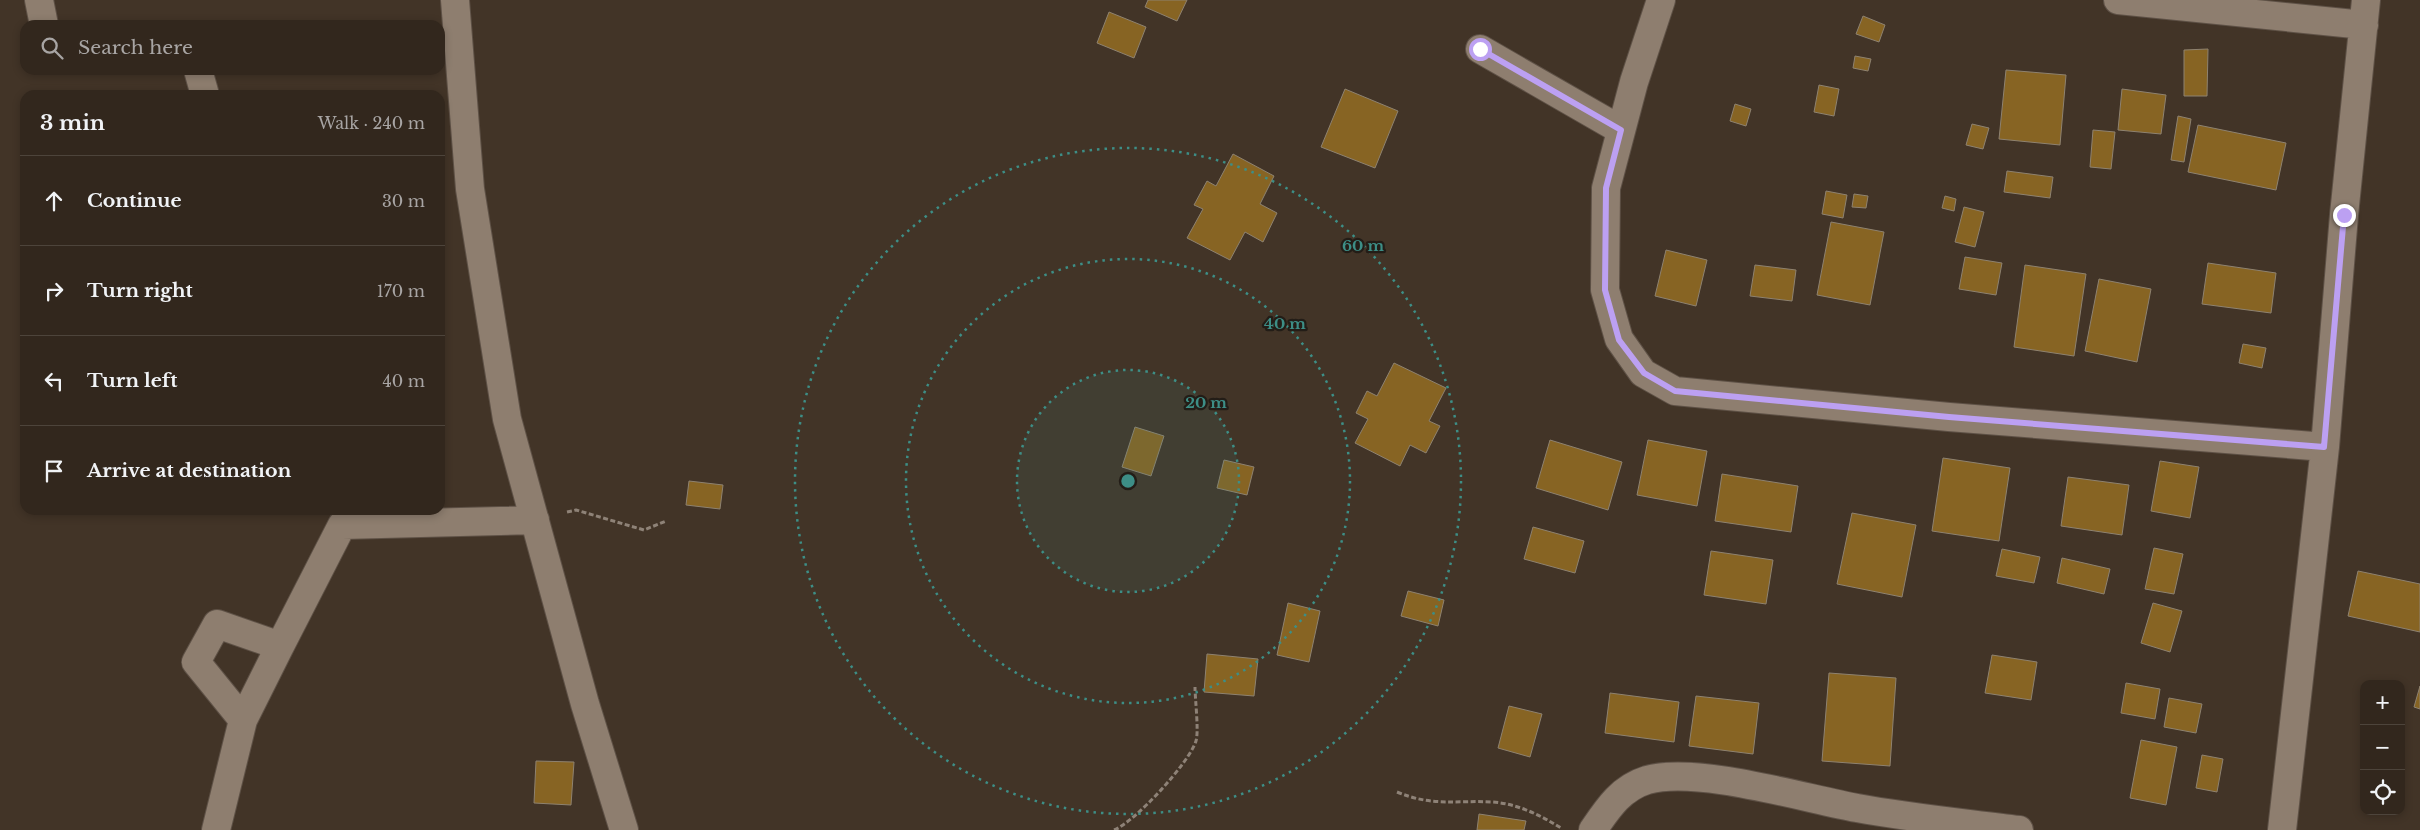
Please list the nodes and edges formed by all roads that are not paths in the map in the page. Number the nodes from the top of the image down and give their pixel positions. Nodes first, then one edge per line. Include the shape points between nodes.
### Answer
1 (39, 0) edge
2 (455, 0) edge
3 (1660, 0) edge
4 (2118, 0) edge
5 (2365, 12) edge
6 (43, 20) edge
7 (1480, 49) dead end
8 (199, 75) edge
9 (204, 90) edge
10 (1621, 130) junction
11 (2324, 447) junction
12 (535, 520) junction
13 (280, 646) junction
14 (243, 720) junction
15 (216, 830) edge
16 (624, 830) edge
17 (1593, 830) edge
18 (2019, 830) edge
19 (2282, 830) edge

1 - 6 street
2 - 12 street via 470,188 507,419
3 - 10 street
4 - 5 street
5 - 11 street
7 - 10 street
8 - 9 street
10 - 11 street via 1606,188 1605,290 1619,340 1644,373 1675,391
11 - 19 street
12 - 13 street via 342,525
12 - 16 street via 585,704
13 - 14 street
13 - 14 street via 218,624 196,662
14 - 15 street
17 - 18 street via 1626,789 1647,780 1669,776 1723,782 1874,811

